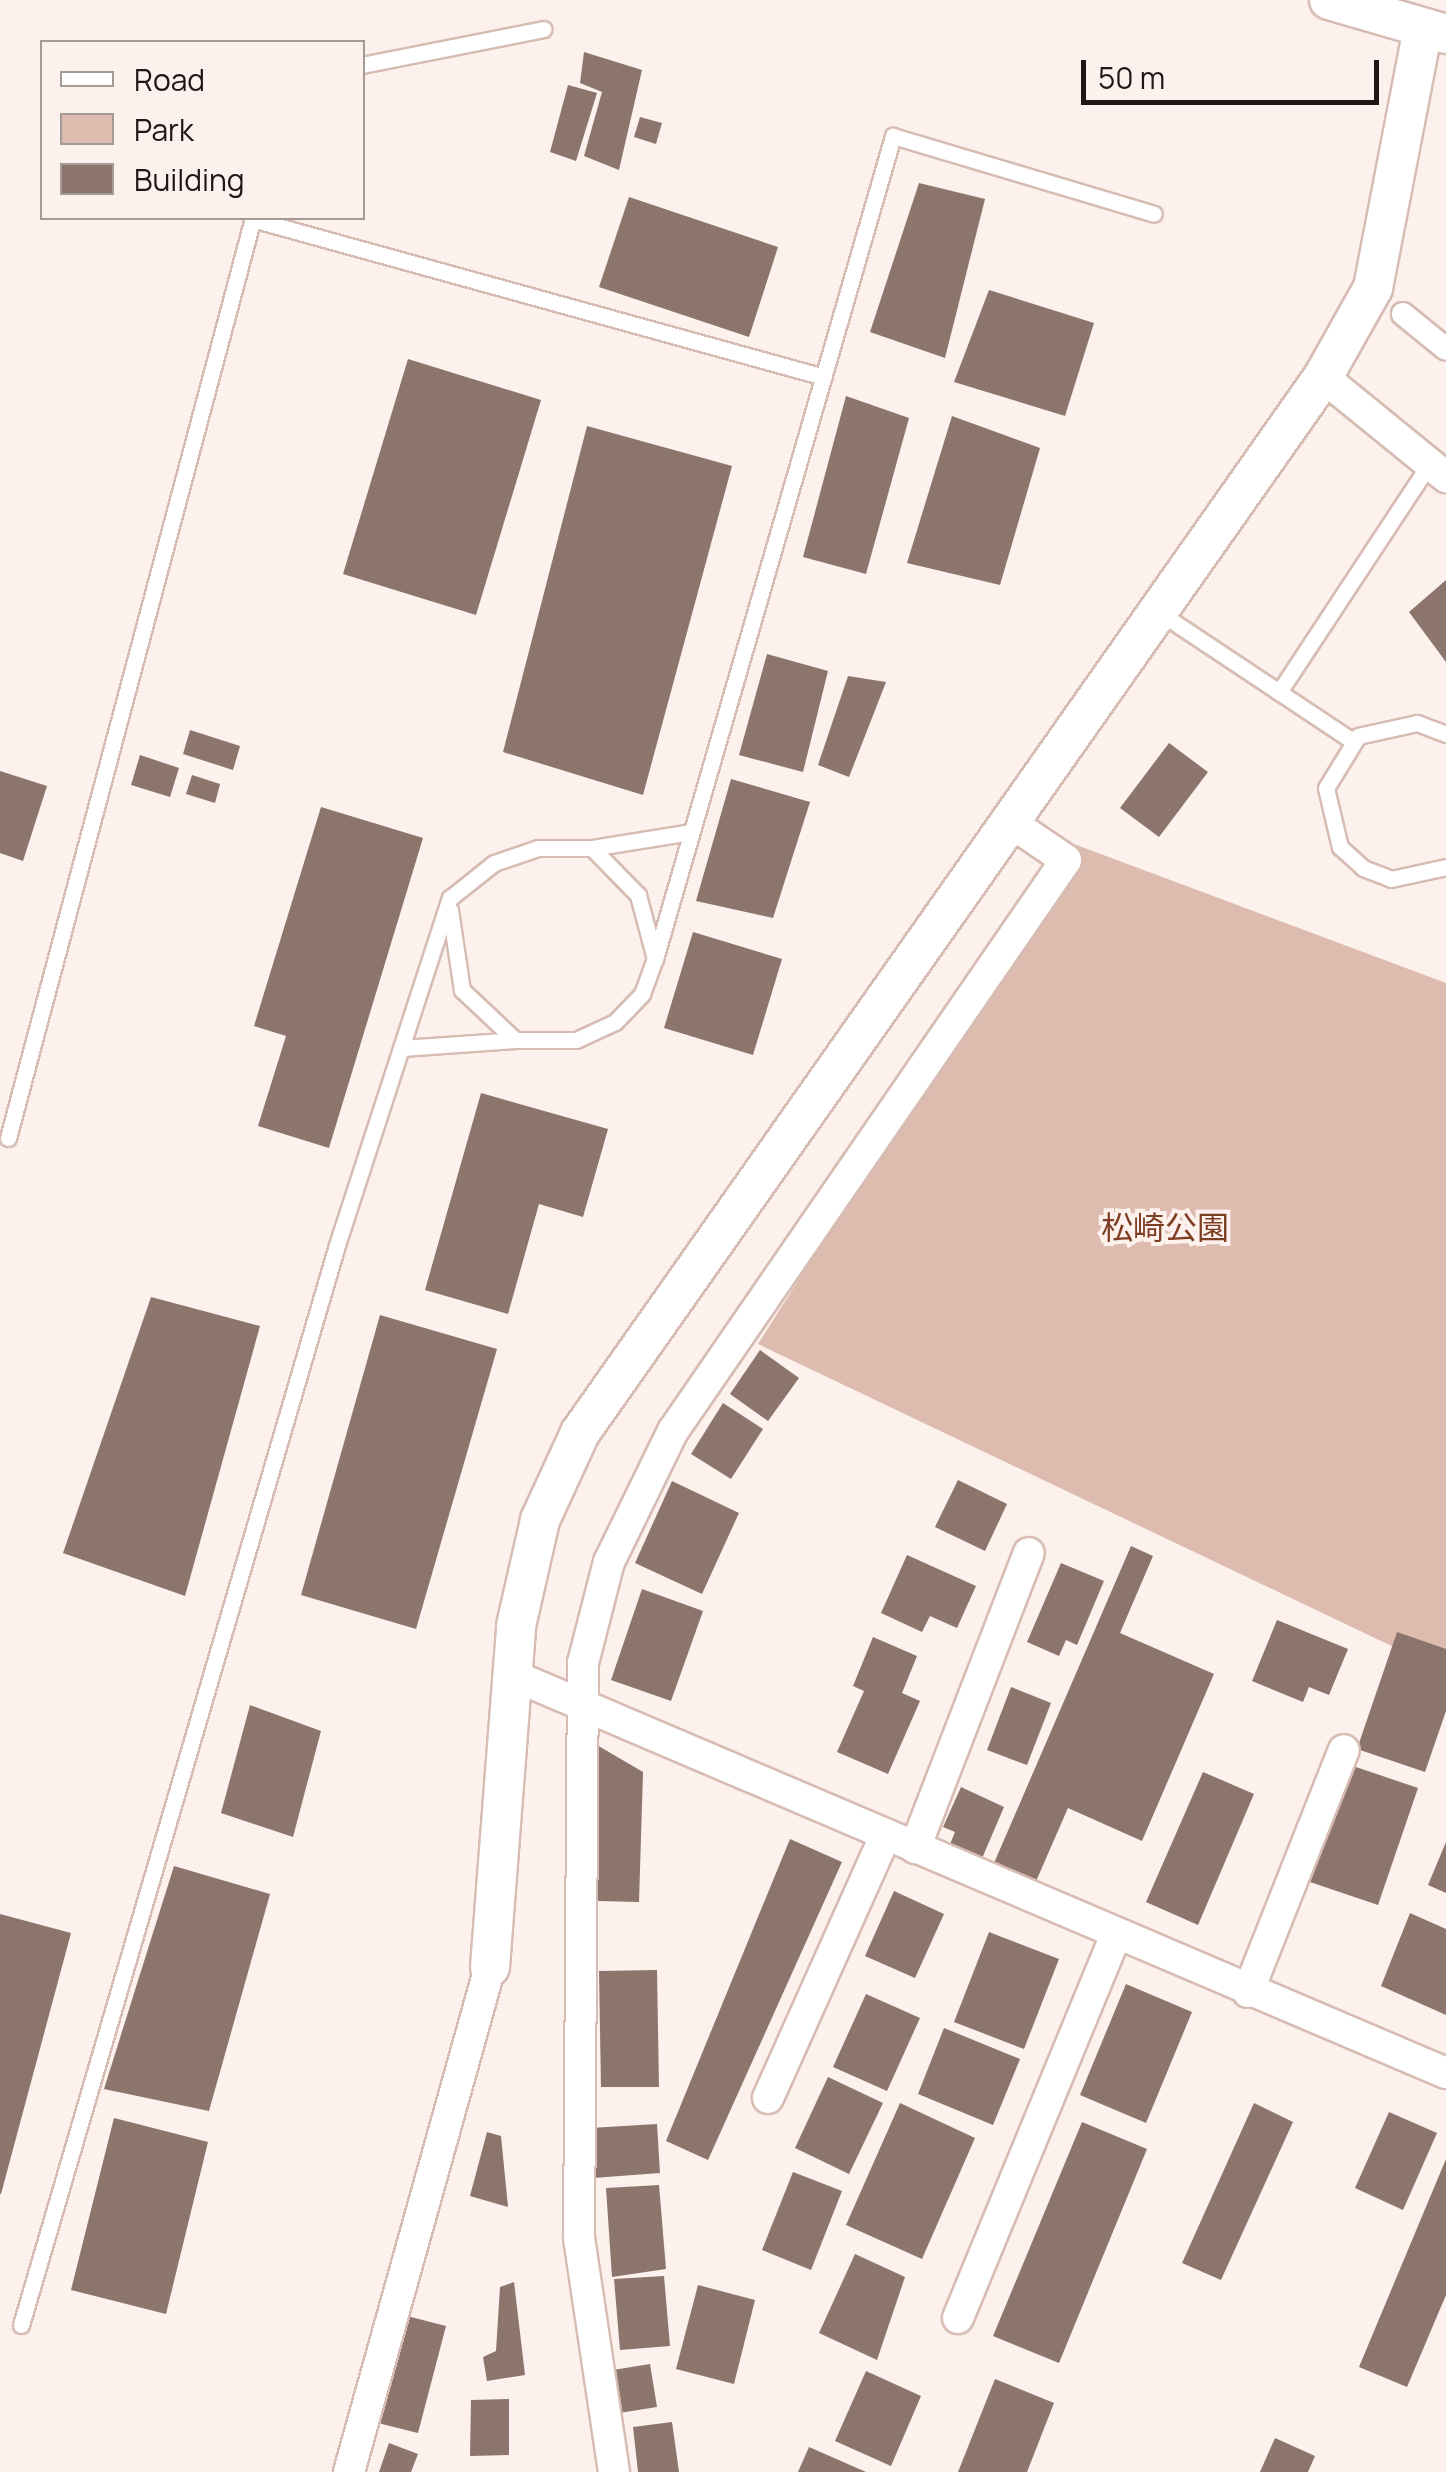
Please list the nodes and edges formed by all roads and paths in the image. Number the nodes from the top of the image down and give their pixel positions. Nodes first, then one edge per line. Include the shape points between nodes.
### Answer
1 (1328, 0) edge
2 (543, 29) dead end
3 (1434, 32) edge
4 (365, 63) edge
5 (1154, 214) dead end
6 (252, 220) edge
7 (260, 220) edge
8 (1404, 314) dead end
9 (1446, 350) edge
10 (1322, 377) junction
11 (824, 378) junction
12 (1438, 470) edge
13 (1154, 609) junction
14 (1279, 692) junction
15 (1446, 734) edge
16 (1353, 742) junction
17 (1006, 820) junction
18 (691, 832) junction
19 (592, 848) junction
20 (1446, 867) edge
21 (450, 898) junction
22 (655, 959) junction
23 (516, 1040) junction
24 (402, 1048) junction
25 (8, 1138) dead end
26 (1029, 1553) dead end
27 (510, 1674) junction
28 (580, 1700) junction
29 (1344, 1750) dead end
30 (885, 1836) junction
31 (915, 1848) junction
32 (1115, 1938) junction
33 (490, 1967) joint
34 (1248, 1992) junction
35 (1446, 2073) edge
36 (768, 2098) dead end
37 (958, 2318) dead end
38 (21, 2325) dead end
39 (348, 2472) edge
40 (614, 2472) edge

1 - 3 street
2 - 4 lane
3 - 10 street via 1373,288
5 - 11 lane via 893,136
6 - 25 lane
7 - 11 lane
8 - 9 street
10 - 12 street
10 - 13 street
11 - 18 lane
12 - 14 lane
13 - 14 lane
13 - 17 street
14 - 16 lane
15 - 16 lane via 1386,724
16 - 20 lane via 1326,788 1340,847 1392,878
17 - 27 street via 580,1433 540,1520
17 - 28 street via 1066,860 674,1431 610,1562
18 - 19 lane
18 - 22 lane
19 - 21 lane via 538,848 494,863
19 - 22 lane via 638,895
21 - 23 lane via 451,960 462,990
21 - 24 lane
22 - 23 lane via 642,994 615,1022 576,1040
23 - 24 lane
24 - 38 lane
26 - 31 street
27 - 28 street
27 - 33 street
28 - 30 street
28 - 40 street via 579,2239
29 - 34 street
30 - 31 street
30 - 36 street
31 - 32 street
32 - 34 street
32 - 37 street
33 - 39 street
34 - 35 street

